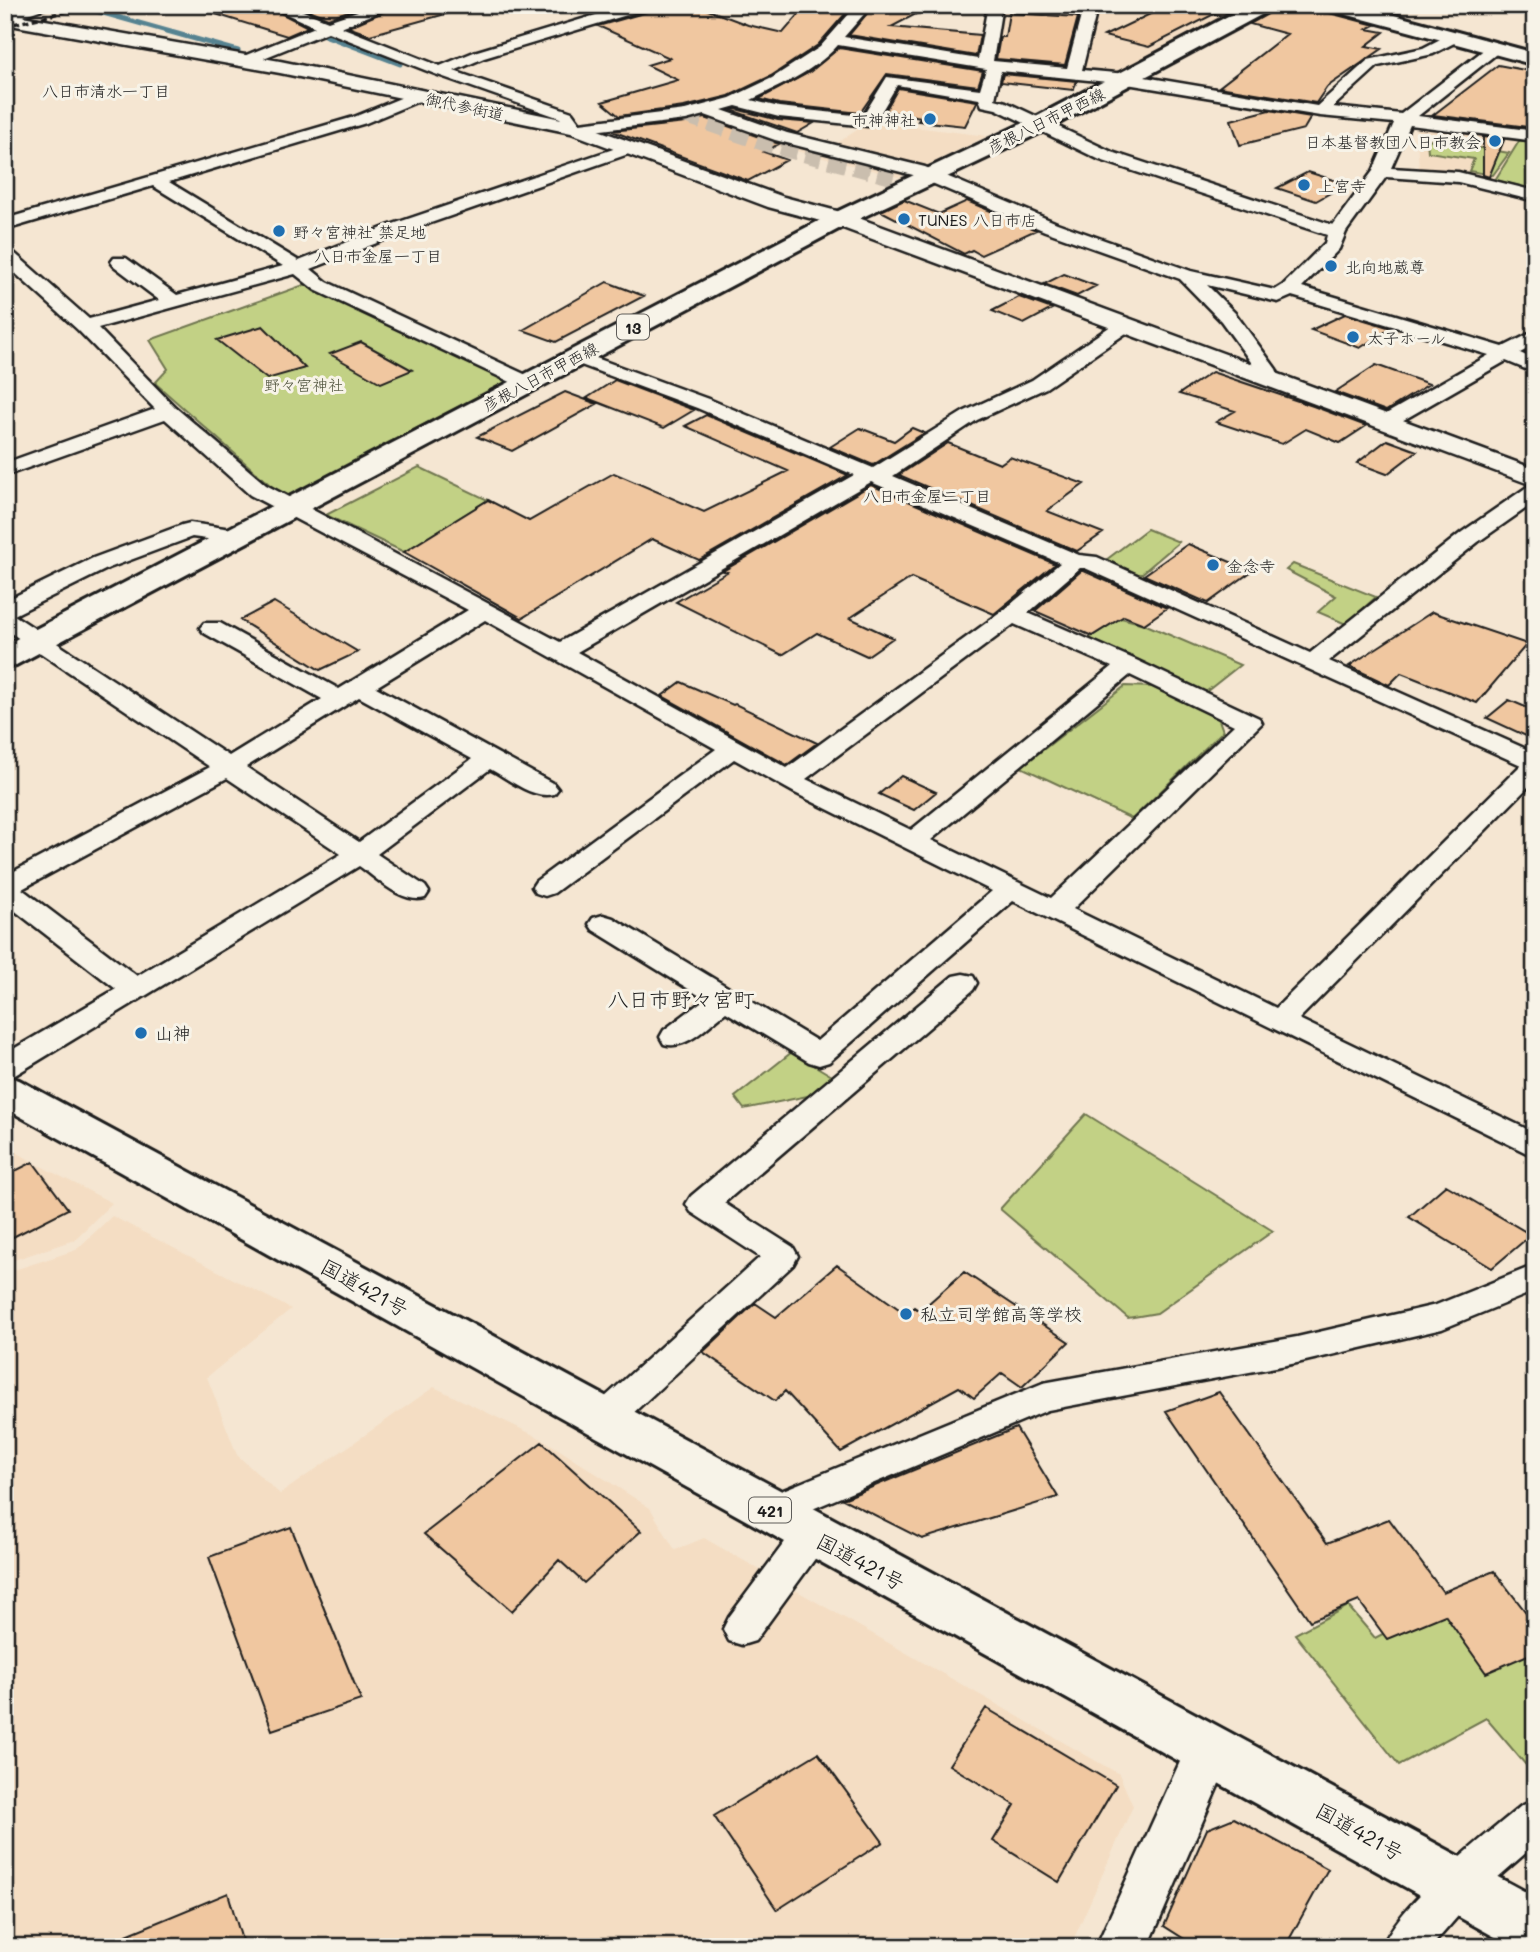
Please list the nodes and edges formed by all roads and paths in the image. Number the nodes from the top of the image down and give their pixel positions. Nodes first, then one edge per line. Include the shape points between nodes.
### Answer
1 (47, 5) edge
2 (274, 5) edge
3 (390, 5) edge
4 (645, 5) edge
5 (865, 5) edge
6 (995, 5) edge
7 (1091, 5) edge
8 (1265, 5) edge
9 (1333, 5) edge
10 (6, 18) edge
11 (327, 27) junction
12 (1453, 38) junction
13 (834, 40) junction
14 (1495, 48) junction
15 (1535, 59) edge
16 (244, 61) junction
17 (990, 65) junction
18 (440, 71) junction
19 (1073, 75) junction
20 (1127, 79) junction
21 (986, 95) junction
22 (419, 96) junction
23 (736, 101) junction
24 (708, 110) junction
25 (1320, 111) junction
26 (1404, 119) junction
27 (863, 121) junction
28 (1040, 124) junction
29 (576, 128) junction
30 (1535, 136) edge
31 (631, 148) junction
32 (823, 148) junction
33 (1381, 173) junction
34 (931, 176) junction
35 (158, 182) junction
36 (1535, 196) edge
37 (840, 219) junction
38 (5, 225) edge
39 (1337, 232) junction
40 (5, 254) edge
41 (120, 262) dead end
42 (298, 268) junction
43 (1186, 275) junction
44 (1290, 289) junction
45 (174, 303) junction
46 (1125, 325) junction
47 (85, 326) junction
48 (1535, 337) edge
49 (1508, 355) junction
50 (576, 357) junction
51 (1535, 367) edge
52 (1269, 379) junction
53 (528, 383) junction
54 (168, 411) junction
55 (1386, 422) junction
56 (5, 470) edge
57 (869, 475) junction
58 (1535, 478) edge
59 (1535, 492) edge
60 (293, 506) junction
61 (237, 536) junction
62 (1075, 561) junction
63 (5, 610) edge
64 (485, 610) junction
65 (1012, 615) junction
66 (5, 619) edge
67 (212, 628) dead end
68 (39, 640) junction
69 (558, 653) junction
70 (5, 657) edge
71 (1313, 662) junction
72 (1128, 665) junction
73 (348, 693) junction
74 (734, 748) junction
75 (488, 758) junction
76 (1535, 764) edge
77 (228, 768) junction
78 (789, 779) junction
79 (545, 789) dead end
80 (913, 842) junction
81 (359, 855) junction
82 (545, 887) dead end
83 (5, 888) edge
84 (1009, 890) junction
85 (416, 892) dead end
86 (1054, 912) junction
87 (603, 924) dead end
88 (963, 983) dead end
89 (135, 989) junction
90 (725, 998) junction
91 (1279, 1022) junction
92 (674, 1037) dead end
93 (5, 1068) edge
94 (5, 1090) edge
95 (1534, 1145) edge
96 (1535, 1278) edge
97 (605, 1418) junction
98 (792, 1523) junction
99 (742, 1629) dead end
100 (1210, 1749) junction
101 (1535, 1819) edge
102 (1458, 1886) junction
103 (1535, 1928) edge
104 (1122, 1947) edge
105 (1403, 1947) edge

1 - 10 street
2 - 11 street
3 - 11 street
4 - 18 street
5 - 13 street, 御代参街道
6 - 17 street
7 - 19 street
8 - 20 main road, 彦根八日市甲西線 / 13
9 - 12 main road
10 - 16 street
11 - 16 street
11 - 18 street
12 - 14 main road
12 - 25 street via 1428,51 1373,63
13 - 17 street
13 - 23 street, 御代参街道 via 795,70
14 - 15 main road
14 - 26 street
16 - 22 street
17 - 19 street
17 - 21 street
18 - 29 street via 566,115
19 - 20 street
20 - 25 street
20 - 28 main road, 彦根八日市甲西線 / 13
21 - 27 street via 892,80 868,121
21 - 28 street via 988,103
22 - 29 street, 御代参街道
22 - 35 street, 御代参街道 via 360,120
23 - 24 street, 御代参街道
23 - 27 street via 779,112
24 - 29 street, 御代参街道
24 - 32 street
25 - 26 street
26 - 30 street
26 - 33 street
27 - 32 street
28 - 34 main road, 彦根八日市甲西線 / 13
28 - 39 street via 1106,156
29 - 31 street
31 - 37 street via 776,202
31 - 42 street
32 - 34 street
33 - 36 street via 1458,177
33 - 39 street
34 - 37 main road, 彦根八日市甲西線 / 13
34 - 43 street via 1051,228
35 - 38 street, 御代参街道
35 - 42 street
37 - 46 street
37 - 50 main road, 彦根八日市甲西線 / 13
39 - 44 street via 1333,245
40 - 47 street
41 - 45 street
42 - 45 street
42 - 53 street via 321,286
43 - 44 street via 1278,296
43 - 52 street via 1228,317
44 - 49 street
45 - 47 street
46 - 52 street
46 - 57 street via 1039,384 970,416 884,472
47 - 54 street
48 - 49 street
49 - 51 street
49 - 55 street
50 - 53 main road, 彦根八日市甲西線 / 13
50 - 57 street via 704,404
52 - 55 street
53 - 60 main road, 彦根八日市甲西線 / 13
54 - 56 street
54 - 60 street via 258,490
55 - 58 street
57 - 62 street
57 - 69 street
59 - 71 street via 1470,537
60 - 61 main road, 彦根八日市甲西線 / 13
60 - 64 street
61 - 63 street via 190,530 101,563
61 - 68 main road, 彦根八日市甲西線 / 13
62 - 65 street
62 - 71 street via 1089,562
64 - 69 street
64 - 73 street
65 - 72 street
65 - 78 street
66 - 68 street
67 - 73 street
68 - 70 main road, 彦根八日市甲西線 / 13
68 - 77 street
69 - 74 street
71 - 76 street
72 - 80 street
72 - 86 street via 1250,723
73 - 75 street
73 - 77 street
74 - 78 street
74 - 82 street
75 - 79 street
75 - 81 street
76 - 91 street
77 - 81 street
77 - 83 street
78 - 80 street
80 - 84 street
81 - 85 street
81 - 89 street
83 - 89 street
84 - 86 street
84 - 90 street via 819,1055
86 - 91 street
87 - 90 street
88 - 97 street via 702,1204 782,1256
89 - 93 street
90 - 92 street
91 - 95 street
94 - 97 main road, 国道421号 / 421
96 - 98 street via 1442,1316 1297,1350 1043,1397
97 - 98 main road, 国道421号 / 421
98 - 99 street
98 - 100 main road, 国道421号 / 421
100 - 102 main road, 国道421号 / 421
100 - 104 street
101 - 102 street
102 - 103 main road, 国道421号 / 421
102 - 105 street

